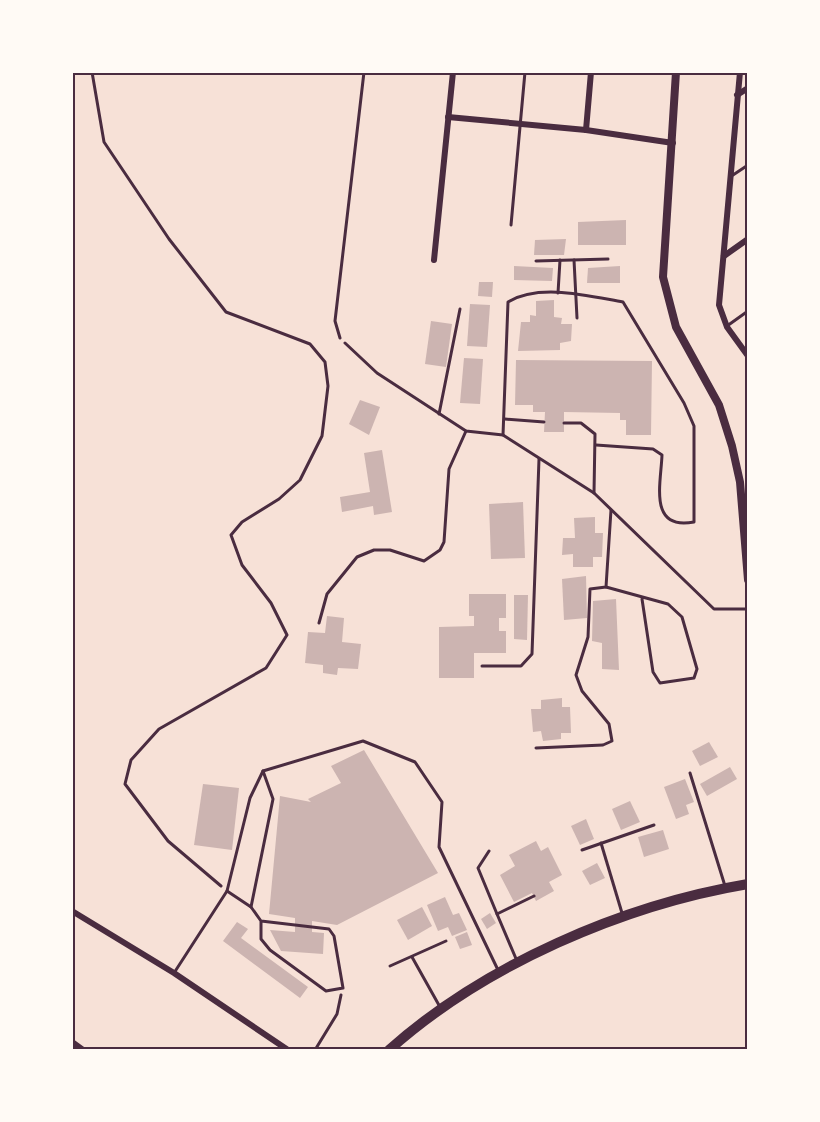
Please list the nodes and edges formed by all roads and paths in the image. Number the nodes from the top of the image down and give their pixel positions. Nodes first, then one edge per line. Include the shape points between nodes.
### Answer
1 (92, 72) edge
2 (364, 72) edge
3 (453, 72) edge
4 (525, 72) edge
5 (591, 72) edge
6 (676, 72) edge
7 (740, 72) edge
8 (748, 88) edge
9 (737, 95) junction
10 (448, 117) junction
11 (519, 124) junction
12 (586, 130) junction
13 (673, 142) junction
14 (748, 165) edge
15 (731, 176) junction
16 (511, 225) dead end
17 (748, 239) edge
18 (724, 256) junction
19 (608, 259) dead end
20 (434, 260) dead end
21 (560, 260) junction
22 (574, 260) junction
23 (536, 261) dead end
24 (575, 292) junction
25 (558, 293) junction
26 (460, 309) dead end
27 (748, 311) edge
28 (577, 318) dead end
29 (727, 327) junction
30 (345, 343) joint
31 (748, 356) edge
32 (439, 414) junction
33 (505, 419) junction
34 (544, 422) dead end
35 (564, 423) dead end
36 (466, 431) junction
37 (503, 435) junction
38 (596, 445) junction
39 (539, 458) junction
40 (594, 493) junction
41 (611, 510) junction
42 (748, 580) edge
43 (606, 587) junction
44 (642, 599) junction
45 (748, 609) edge
46 (319, 623) dead end
47 (482, 666) dead end
48 (536, 748) dead end
49 (262, 771) junction
50 (690, 773) dead end
51 (654, 825) dead end
52 (601, 843) junction
53 (582, 850) dead end
54 (489, 852) dead end
55 (748, 884) edge
56 (725, 888) junction
57 (227, 891) junction
58 (534, 896) dead end
59 (251, 907) junction
60 (72, 911) edge
61 (497, 914) junction
62 (624, 918) junction
63 (261, 921) junction
64 (446, 941) dead end
65 (412, 957) junction
66 (518, 963) junction
67 (390, 966) dead end
68 (174, 973) junction
69 (500, 973) junction
70 (343, 988) junction
71 (441, 1008) junction
72 (72, 1042) edge
73 (83, 1050) edge
74 (288, 1050) edge
75 (315, 1050) edge
76 (390, 1050) edge

1 - 57 path via 104,142 169,239 226,312 310,344 325,362 328,386 322,436 300,480 279,499 242,522 231,536 242,565 271,603 286,635 266,668 159,729 131,760 125,783 168,841
2 - 30 path via 335,321
3 - 10 street
4 - 11 lane
5 - 12 street
6 - 13 street
7 - 9 street
8 - 9 street
9 - 15 street
10 - 11 street
10 - 20 street
11 - 12 street
11 - 16 lane
12 - 13 street
13 - 42 street via 664,250 667,298 676,327 718,405 732,446 740,482
14 - 15 lane
15 - 18 street
17 - 18 street
18 - 29 street via 719,305
19 - 22 lane
21 - 22 lane
21 - 23 lane
21 - 25 lane
22 - 24 lane
24 - 25 lane
24 - 28 lane
24 - 38 lane via 623,302 684,403 694,426 694,522 682,524 664,516 659,507 662,454 654,449
25 - 33 lane via 518,295 508,302
26 - 32 lane
27 - 29 lane
29 - 31 street
30 - 32 lane via 377,373
32 - 36 lane
33 - 34 lane
33 - 37 lane
35 - 38 lane via 581,423 596,434
36 - 37 lane
36 - 46 lane via 449,469 444,542 440,550 424,561 390,550 374,550 357,557 327,594
37 - 39 lane
38 - 40 lane
39 - 40 lane
39 - 47 lane via 532,654 521,666
40 - 41 lane
41 - 43 lane
41 - 45 lane via 714,609
43 - 44 lane
43 - 48 lane via 590,589 588,637 576,675 582,691 609,724 612,741 603,745
44 - 44 lane via 668,604 682,617 697,669 694,678 660,683 653,672
49 - 57 lane via 250,798
49 - 59 lane via 273,799
49 - 69 lane via 363,741 415,762 442,801 439,847
50 - 56 lane
51 - 52 lane
52 - 53 lane
52 - 62 lane
54 - 61 lane via 478,868
55 - 56 highway
56 - 62 highway
57 - 59 lane
57 - 68 lane
58 - 61 lane
59 - 63 lane
60 - 68 street
61 - 66 lane
62 - 66 highway
63 - 70 lane via 261,939 270,950 326,991
63 - 70 lane via 329,929 334,936
64 - 65 lane
65 - 67 lane
65 - 71 lane
66 - 69 highway
68 - 74 street
69 - 71 highway
70 - 75 path via 337,1014
71 - 76 highway
72 - 73 street

